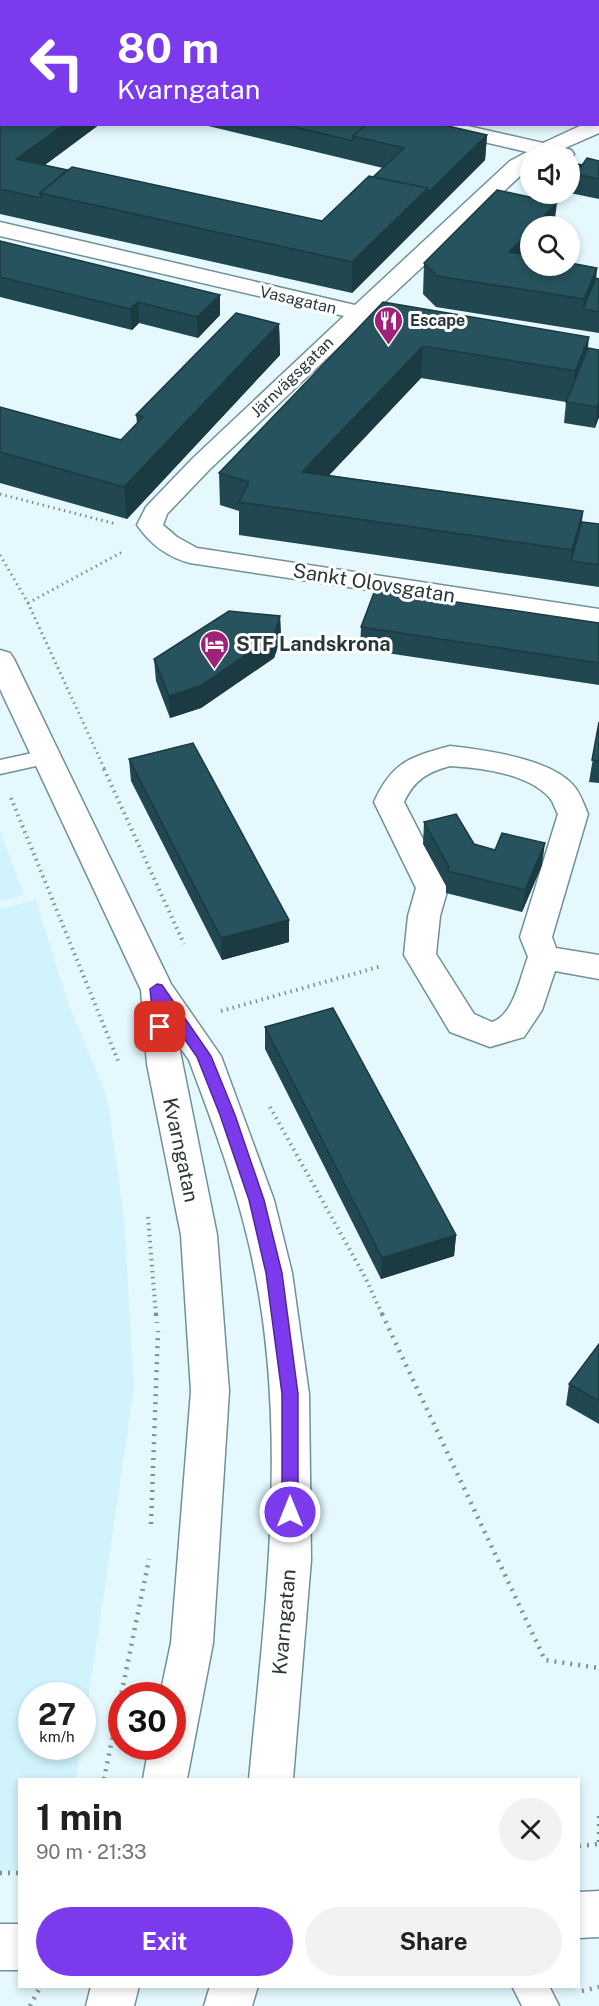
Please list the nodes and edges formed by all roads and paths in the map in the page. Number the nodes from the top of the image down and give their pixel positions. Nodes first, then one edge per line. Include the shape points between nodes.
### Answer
1 (438, 126) edge
2 (598, 126) edge
3 (570, 144) edge
4 (520, 146) edge
5 (520, 164) edge
6 (0, 229) edge
7 (358, 314) junction
8 (392, 320) edge
9 (0, 494) edge
10 (155, 534) junction
11 (0, 555) edge
12 (28, 603) junction
13 (599, 617) edge
14 (0, 659) edge
15 (46, 757) junction
16 (0, 767) edge
17 (9, 794) dead end
18 (188, 953) dead end
19 (420, 956) junction
20 (544, 957) junction
21 (599, 967) edge
22 (157, 989) junction
23 (223, 1020) dead end
24 (120, 1065) dead end
25 (266, 1099) dead end
26 (147, 1208) dead end
27 (151, 1528) dead end
28 (150, 1552) dead end
29 (599, 1668) edge
30 (184, 1682) edge
31 (168, 1760) edge
32 (104, 1778) edge
33 (165, 1778) edge
34 (272, 1778) edge
35 (599, 1816) edge
36 (580, 1846) edge
37 (599, 1846) edge
38 (0, 1873) edge
39 (18, 1873) edge
40 (599, 1914) edge
41 (580, 1916) edge
42 (0, 1947) edge
43 (18, 1947) edge
44 (40, 1988) edge
45 (114, 1988) edge
46 (233, 1988) edge
47 (530, 1988) edge
48 (30, 2006) edge
49 (110, 2006) edge
50 (228, 2006) edge
51 (542, 2006) edge

1 - 4 street
2 - 3 street, Järnvägsgatan
5 - 7 street, Järnvägsgatan
6 - 7 street, Vasagatan
7 - 8 street, Vasagatan
7 - 10 street, Järnvägsgatan via 155,512 150,525
9 - 10 path
10 - 12 path
10 - 13 street, Sankt Olovsgatan via 190,555
11 - 12 path
12 - 18 path
14 - 15 street, Kvarngatan
15 - 16 lane
15 - 22 street, Kvarngatan
17 - 24 path
19 - 20 street via 462,1023 490,1035 512,1028 525,1010
19 - 20 street via 424,916 432,888 389,802 397,782 419,765 450,756 494,760 536,774 562,791 573,814 536,937
19 - 23 path via 219,1011
20 - 21 street
22 - 30 street, Kvarngatan via 164,1064 199,1235 210,1391 192,1643
22 - 34 street, Kvarngatan via 208,1065 256,1200 274,1273 290,1394 290,1560
25 - 29 path via 365,1277 545,1660
26 - 27 path via 158,1332
28 - 32 path
31 - 33 street
35 - 37 path
36 - 37 path
38 - 39 path
40 - 41 street
42 - 43 street
44 - 48 path
45 - 49 street
46 - 50 street
47 - 51 lane

